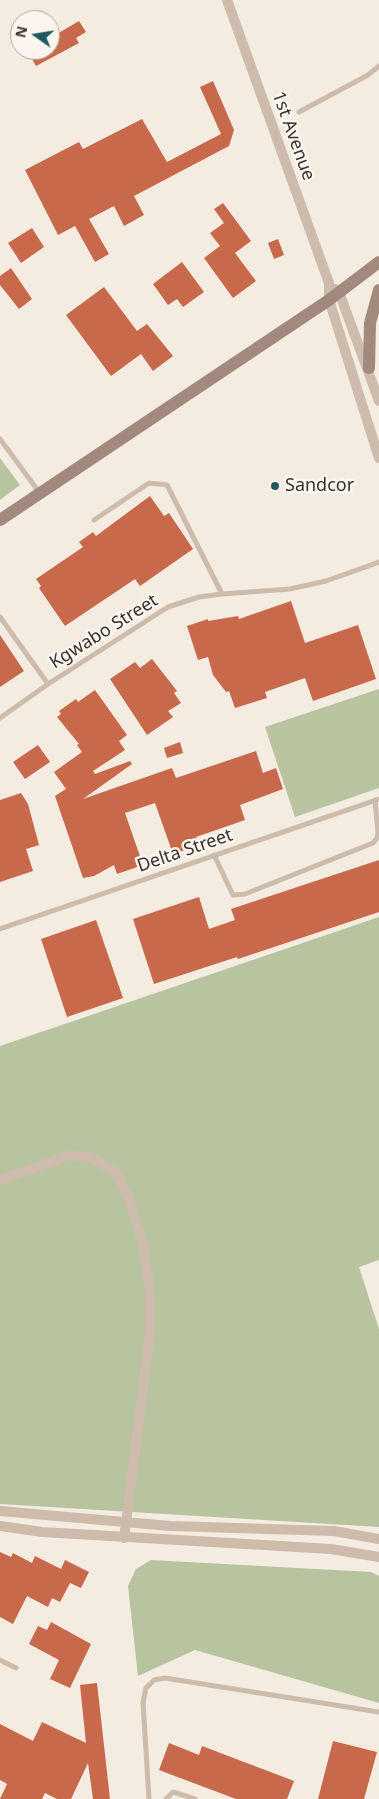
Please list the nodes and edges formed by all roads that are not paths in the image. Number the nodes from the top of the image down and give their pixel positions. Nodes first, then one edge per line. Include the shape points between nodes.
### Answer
1 (227, 0) edge
2 (379, 66) edge
3 (299, 112) dead end
4 (379, 262) edge
5 (379, 290) edge
6 (334, 296) junction
7 (369, 368) junction
8 (379, 400) edge
9 (0, 439) edge
10 (379, 458) edge
11 (39, 492) junction
12 (0, 520) edge
13 (94, 520) dead end
14 (379, 562) edge
15 (222, 594) junction
16 (0, 617) edge
17 (48, 684) junction
18 (0, 718) edge
19 (377, 799) edge
20 (214, 855) junction
21 (0, 929) edge
22 (0, 1180) edge
23 (0, 1511) edge
24 (126, 1522) junction
25 (0, 1526) edge
26 (124, 1538) junction
27 (379, 1539) edge
28 (379, 1557) edge
29 (0, 1660) edge
30 (16, 1668) dead end
31 (379, 1712) edge
32 (149, 1799) edge
33 (166, 1799) edge
34 (195, 1799) edge

1 - 6 street, 1st Avenue
2 - 3 lane
4 - 6 main road
5 - 7 main road via 370,323
6 - 7 street, 1st Avenue
6 - 10 street, 1st Avenue
6 - 11 main road
7 - 8 street, 1st Avenue
9 - 11 lane
11 - 12 main road
13 - 15 lane via 149,483 167,485
14 - 15 lane, Kgwabo Street via 326,581 290,589
15 - 17 lane, Kgwabo Street via 168,607
16 - 17 lane
17 - 18 lane, Kgwabo Street
19 - 20 lane, Delta Street
19 - 20 lane via 378,833 373,843 245,894 232,895
20 - 21 lane, Delta Street
22 - 24 street via 69,1156 82,1156 97,1160 116,1174 129,1199 143,1245 150,1291 150,1334
23 - 24 street
24 - 26 street
24 - 27 street via 312,1530
25 - 26 street
26 - 28 street via 331,1549
29 - 30 lane
31 - 32 lane via 165,1678 154,1680 146,1688 143,1703
33 - 34 lane via 173,1792

